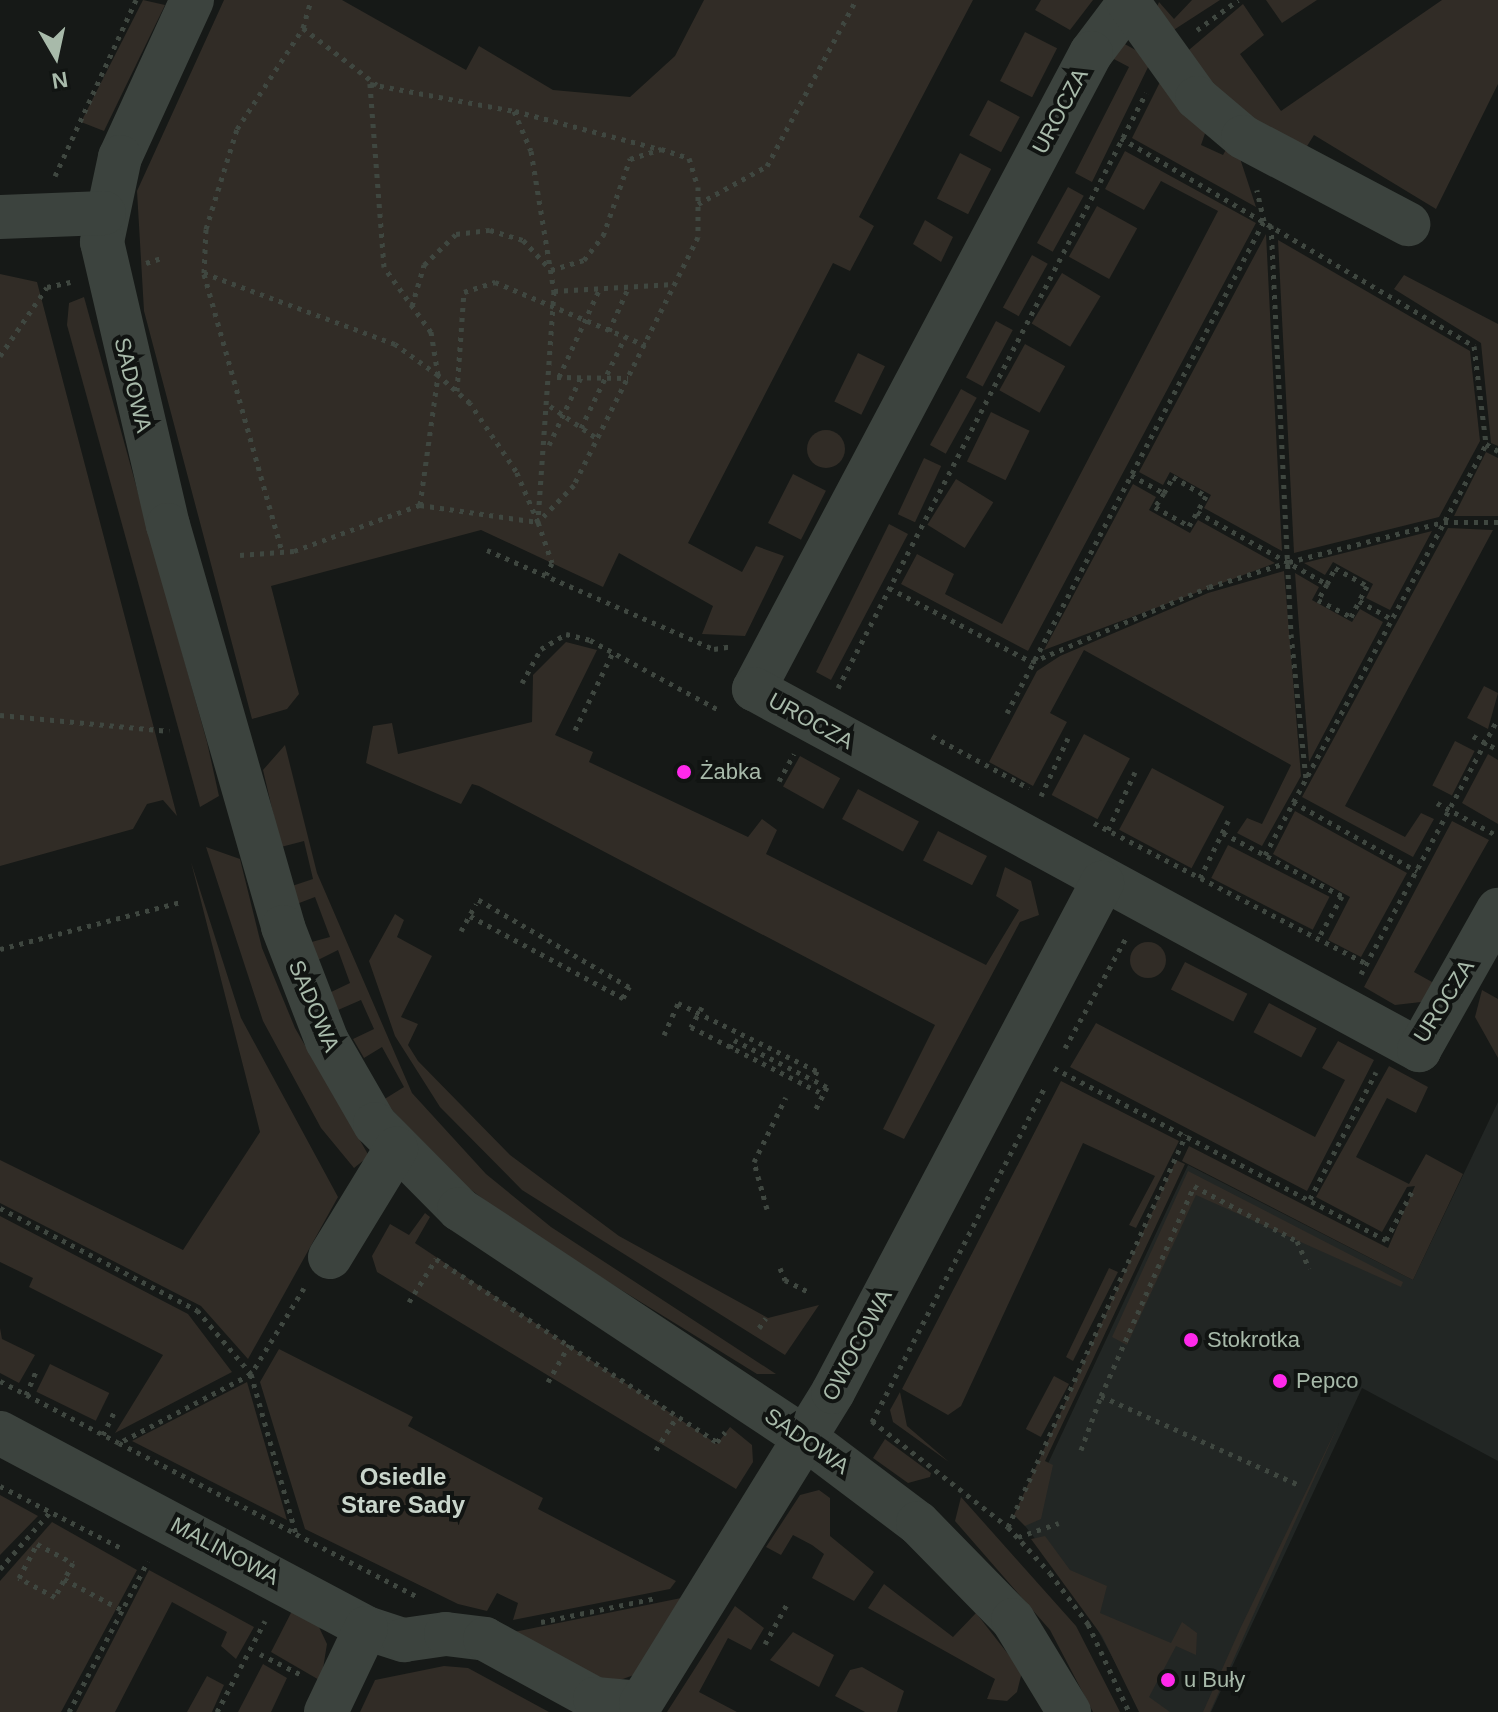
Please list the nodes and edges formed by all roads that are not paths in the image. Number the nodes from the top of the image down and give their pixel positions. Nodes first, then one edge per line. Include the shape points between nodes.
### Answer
1 (192, 0) edge
2 (1130, 1) edge
3 (104, 213) junction
4 (14, 218) edge
5 (1408, 224) dead end
6 (1102, 883) junction
7 (1498, 910) edge
8 (396, 1149) junction
9 (319, 1269) road end
10 (0, 1433) edge
11 (805, 1438) junction
12 (366, 1628) junction
13 (1054, 1707) edge
14 (326, 1712) edge

1 - 3 street, SADOWA via 120,157
2 - 5 street via 1197,98 1243,137
2 - 6 street, UROCZA via 1091,53 754,689
3 - 4 street
3 - 8 street, SADOWA via 111,299 168,525 294,964 341,1068
6 - 7 street, UROCZA via 1419,1050
6 - 11 street, OWOCOWA
8 - 9 street
8 - 11 street, SADOWA via 487,1231
10 - 12 street, MALINOWA
11 - 12 street, OWOCOWA via 651,1694 629,1707 595,1699 485,1639 446,1634 404,1640
11 - 13 street, SADOWA via 967,1571 1013,1620
12 - 14 street

